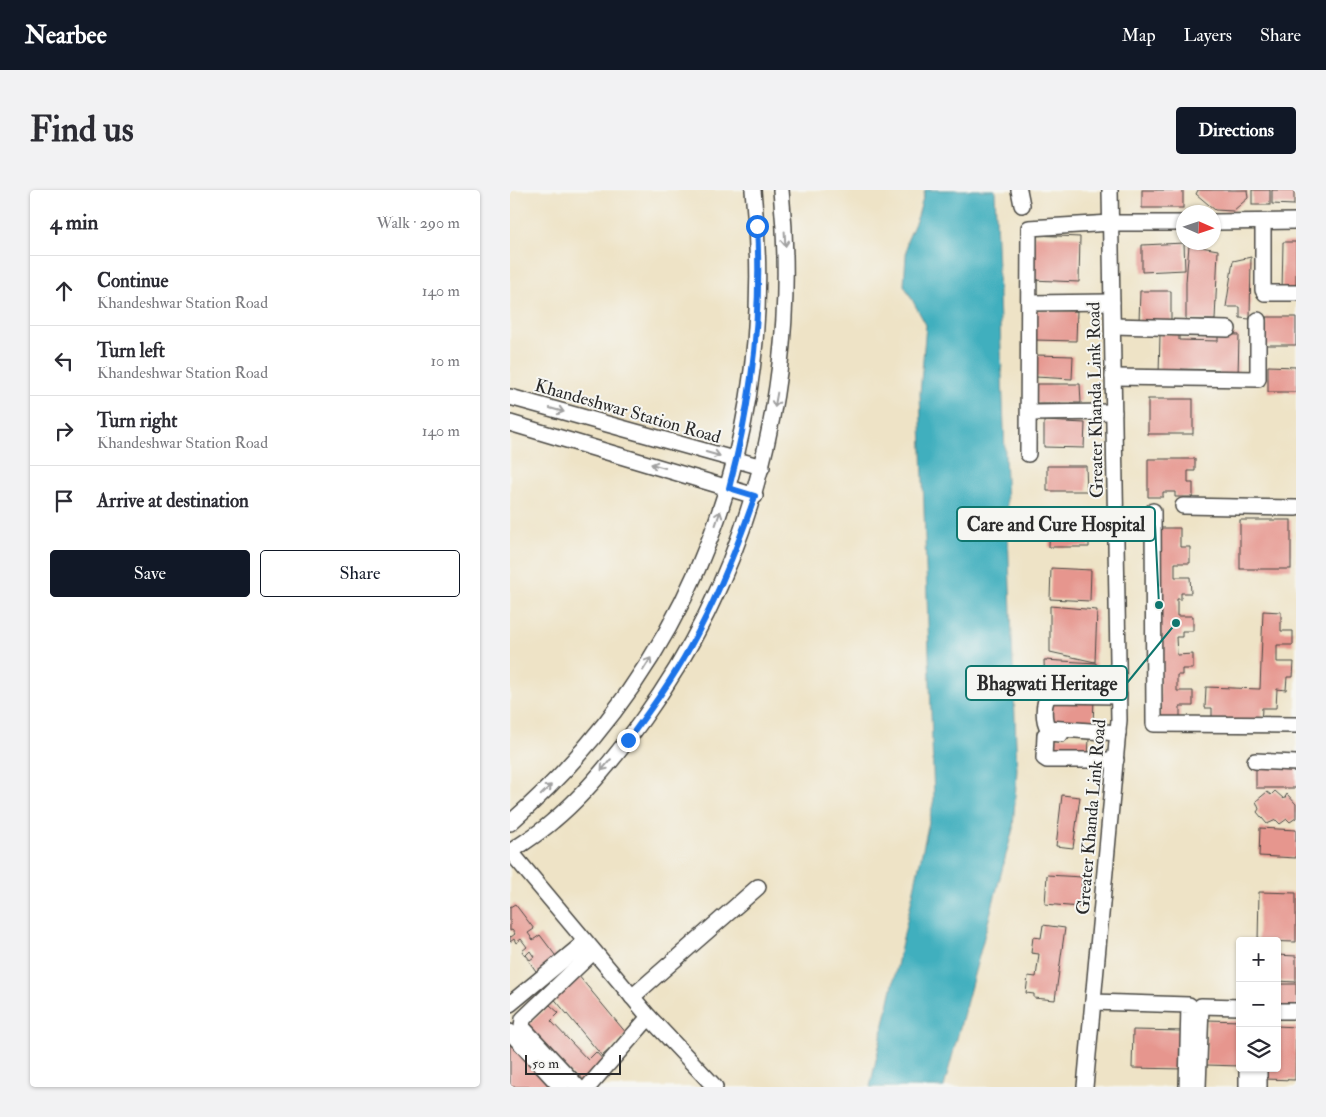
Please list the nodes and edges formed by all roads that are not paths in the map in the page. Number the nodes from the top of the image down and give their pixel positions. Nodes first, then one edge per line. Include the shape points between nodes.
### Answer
1 (753, 190) edge
2 (781, 190) edge
3 (1110, 190) edge
4 (1296, 216) edge
5 (1176, 222) edge
6 (1221, 222) edge
7 (1263, 222) junction
8 (1111, 223) junction
9 (1296, 293) edge
10 (1112, 302) junction
11 (1029, 303) junction
12 (1258, 320) dead end
13 (1112, 326) junction
14 (1228, 329) dead end
15 (1114, 377) junction
16 (510, 397) edge
17 (1114, 412) junction
18 (1029, 413) junction
19 (510, 423) edge
20 (1028, 454) dead end
21 (736, 460) junction
22 (762, 467) junction
23 (729, 488) junction
24 (755, 496) junction
25 (1183, 506) dead end
26 (1296, 508) edge
27 (1153, 511) dead end
28 (1119, 696) junction
29 (1296, 725) edge
30 (1118, 735) junction
31 (1116, 760) junction
32 (1254, 762) dead end
33 (1296, 763) edge
34 (510, 823) edge
35 (510, 851) edge
36 (758, 887) dead end
37 (589, 947) junction
38 (632, 997) junction
39 (1093, 1002) junction
40 (510, 1004) edge
41 (1236, 1007) edge
42 (1281, 1011) edge
43 (1296, 1011) edge
44 (649, 1017) junction
45 (510, 1032) edge
46 (1247, 1072) edge
47 (1259, 1072) edge
48 (561, 1087) edge
49 (578, 1087) edge
50 (588, 1087) edge
51 (715, 1087) edge
52 (1085, 1087) edge
53 (1187, 1087) edge
54 (1198, 1087) edge
55 (1247, 1087) edge
56 (1259, 1087) edge

1 - 21 street, Khandeshwar Station Road via 759,305 752,383
2 -> 22 street via 786,265 784,338 779,387
3 - 8 street, Greater Khanda Link Road
4 - 7 street
5 - 8 street
6 - 7 street
7 - 9 street via 1263,290 1265,293
8 - 10 street, Greater Khanda Link Road
8 - 11 street via 1029,228
10 - 11 street
10 - 13 street, Greater Khanda Link Road
11 - 18 street
12 - 15 street via 1258,379
13 - 14 street
13 - 15 street, Greater Khanda Link Road
15 - 17 street, Greater Khanda Link Road
16 -> 21 street, Khandeshwar Station Road
17 - 18 street
17 - 28 street, Greater Khanda Link Road
18 - 20 street
23 -> 19 street
21 - 22 street, Khandeshwar Station Road
21 - 23 street, Khandeshwar Station Road
22 - 24 street
23 - 24 street
34 -> 23 street, Khandeshwar Station Road via 572,763 638,680 690,587
24 -> 35 street via 715,599 690,648 660,695 628,740 554,822
25 - 26 street
27 - 29 street via 1154,724
28 - 30 street, Greater Khanda Link Road
28 - 30 street via 1053,695 1048,697 1045,706 1048,728
30 - 31 street, Greater Khanda Link Road
30 - 31 street via 1045,735 1044,758 1047,760
31 - 39 street, Greater Khanda Link Road
32 - 33 street
35 - 37 street
36 - 38 street
37 - 38 street
37 - 40 street
37 - 49 street via 523,1019 522,1027
38 - 44 street
39 - 52 street, Greater Khanda Link Road
39 - 53 street via 1189,1005
41 - 54 street via 1201,1006
42 - 43 street
44 - 50 street
44 - 51 street
45 - 48 street
46 - 55 street
47 - 56 street

